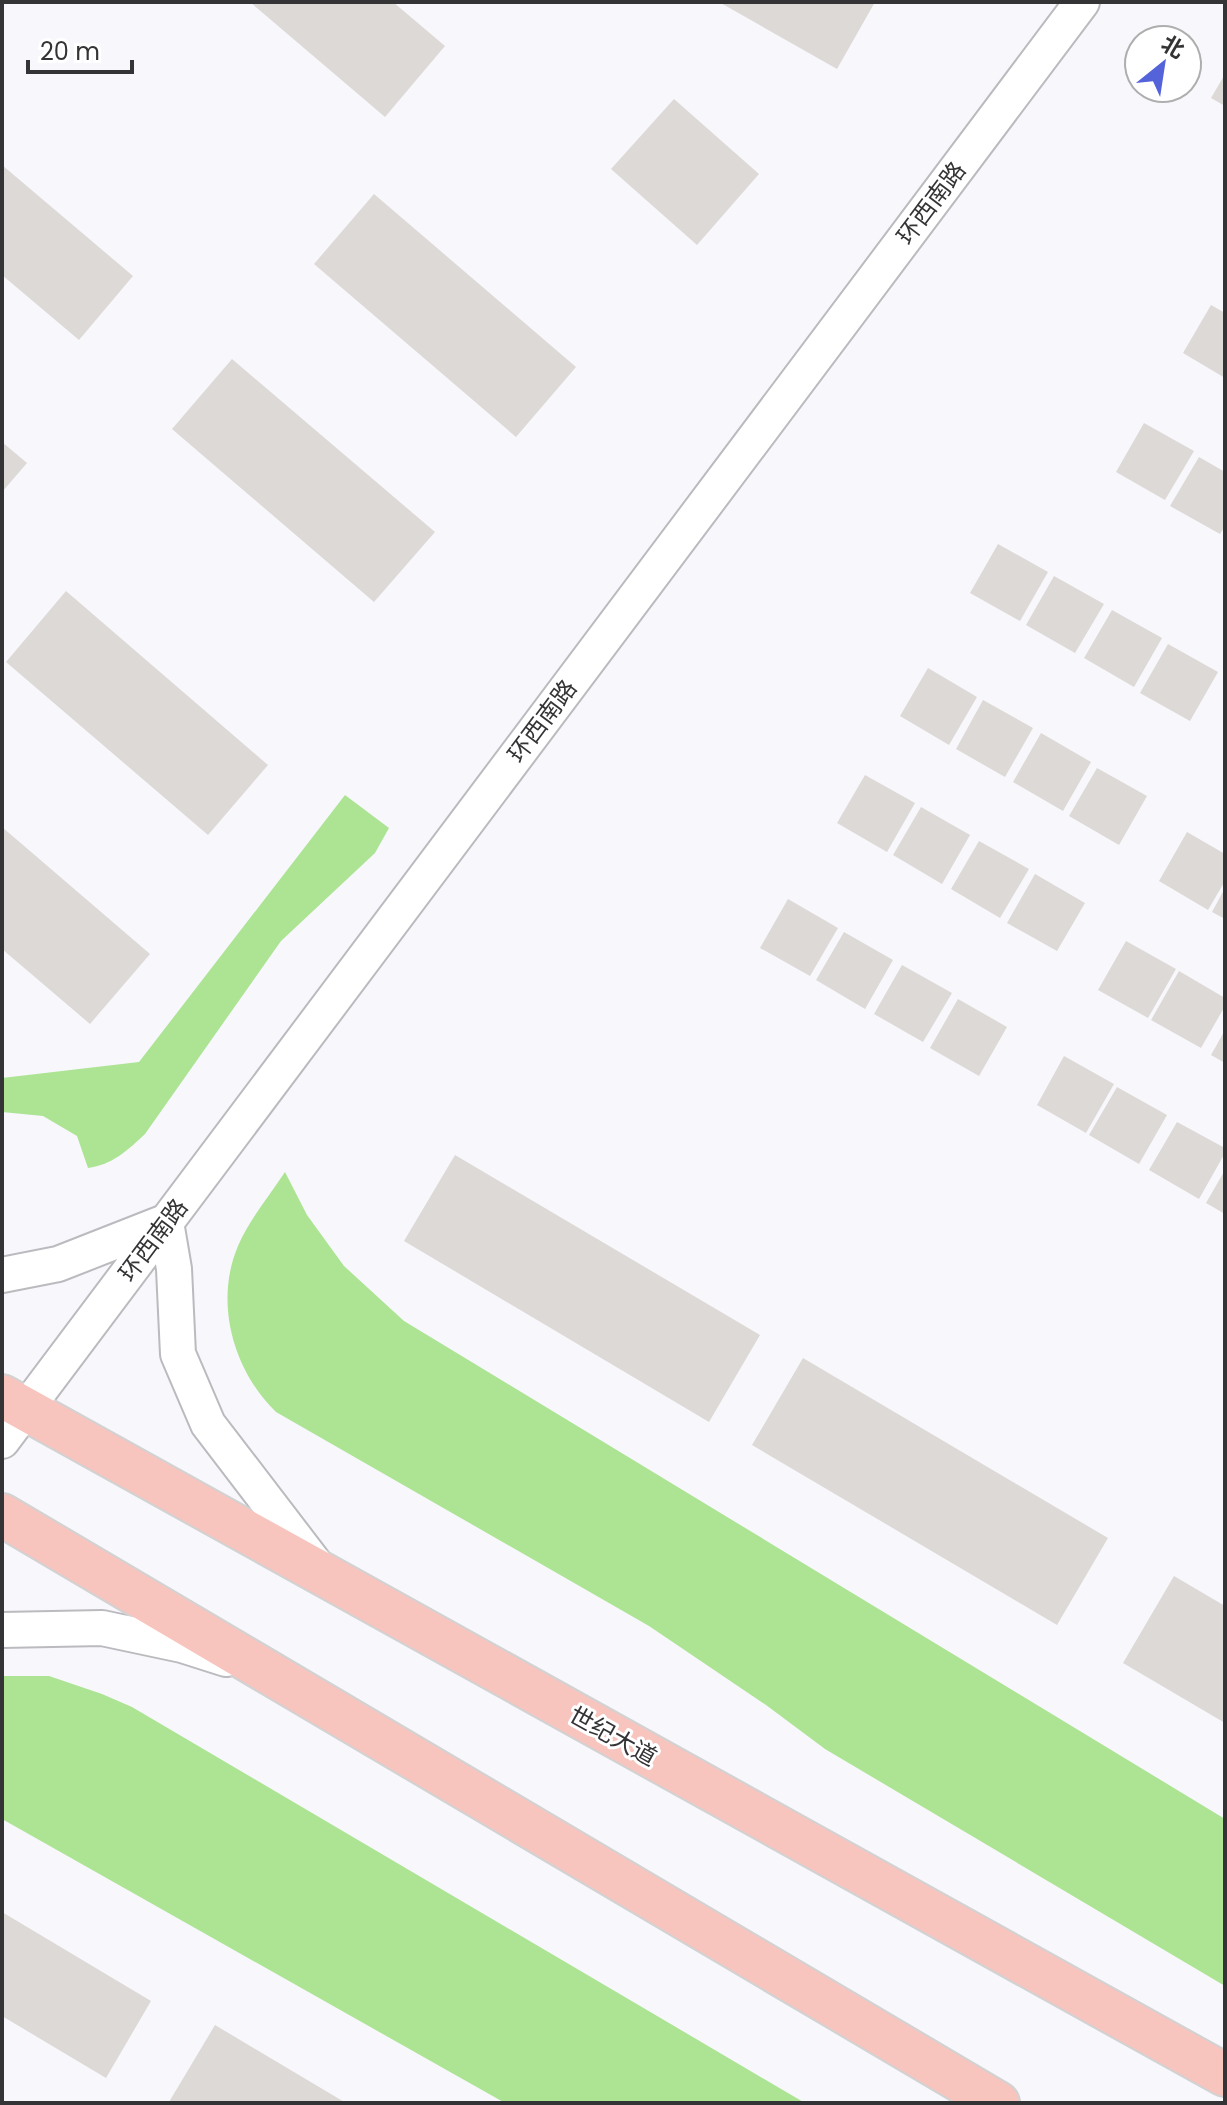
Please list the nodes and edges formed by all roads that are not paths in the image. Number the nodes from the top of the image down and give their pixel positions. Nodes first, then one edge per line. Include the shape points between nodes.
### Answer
1 (1082, 2) edge
2 (166, 1222) junction
3 (2, 1275) edge
4 (10, 1416) edge
5 (2, 1515) edge
6 (324, 1575) junction
7 (2, 1630) edge
8 (266, 1671) junction
9 (1225, 2075) edge
10 (998, 2103) edge

1 - 2 street, 环西南路
2 - 3 street via 58,1264
2 - 4 street, 环西南路
2 - 6 street via 178,1354 208,1424
4 - 6 main road, 世纪大道
5 - 8 main road
6 - 9 main road, 世纪大道
7 - 8 street via 102,1628
8 - 10 main road

